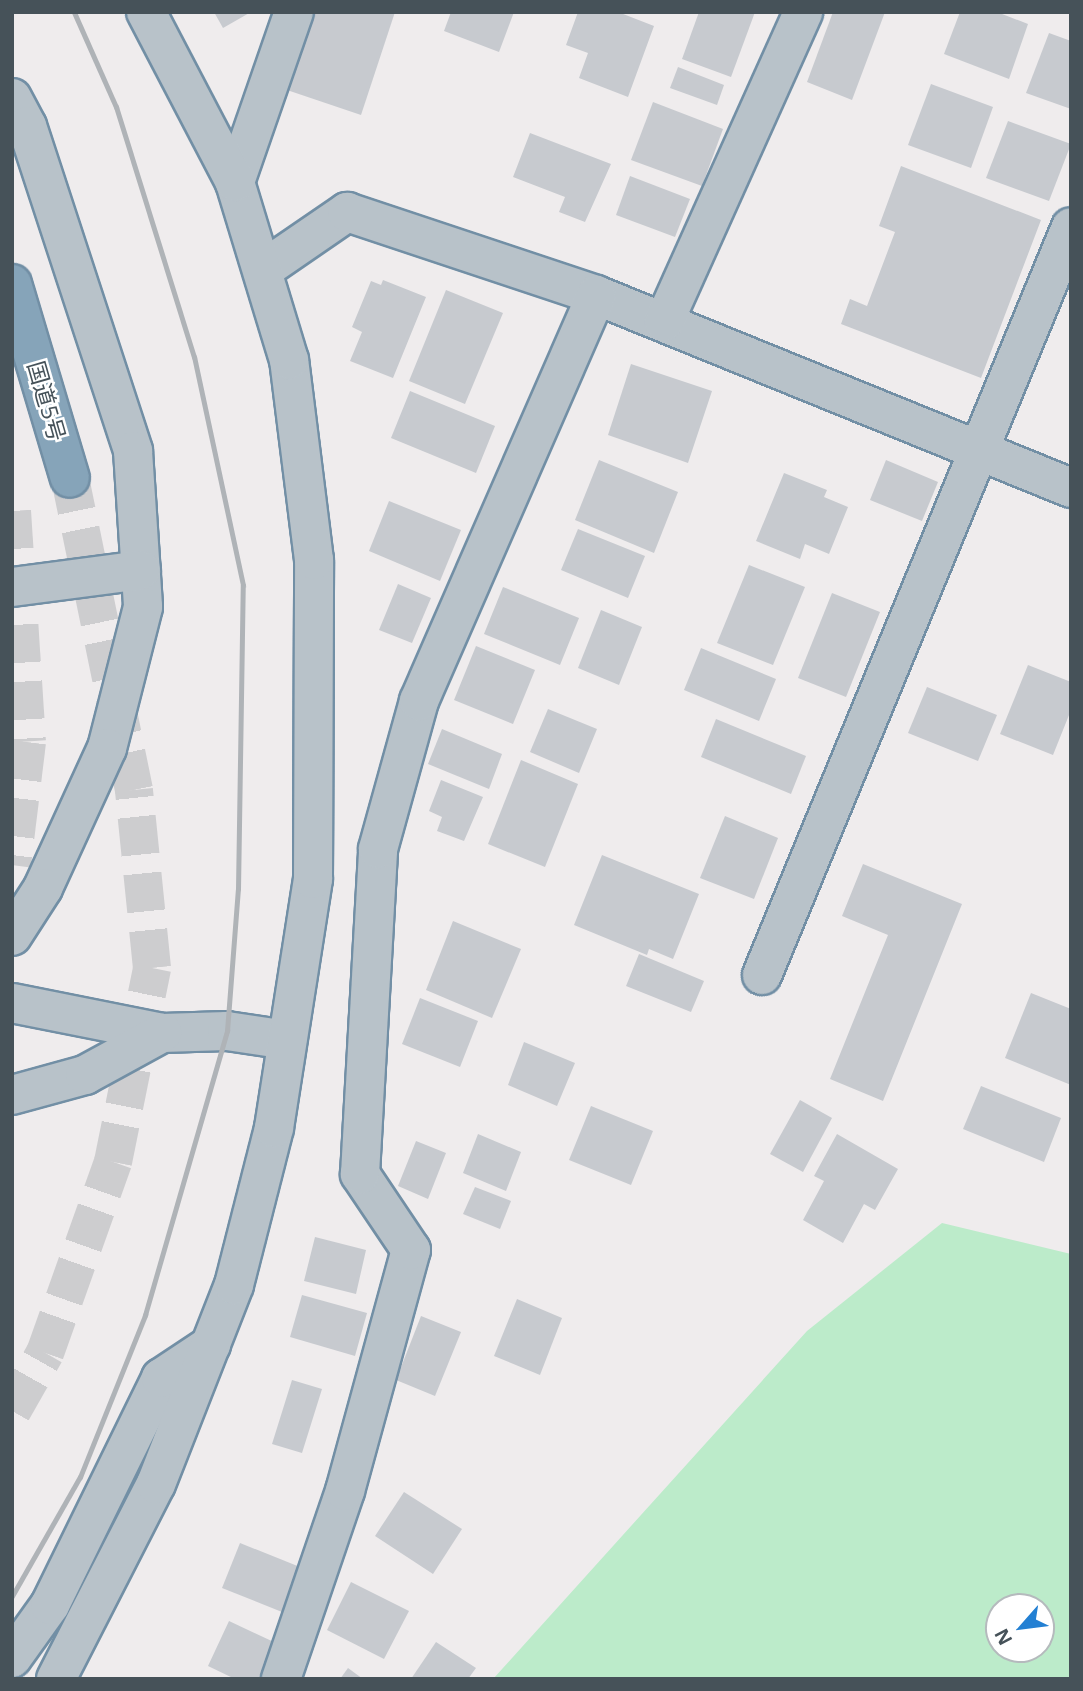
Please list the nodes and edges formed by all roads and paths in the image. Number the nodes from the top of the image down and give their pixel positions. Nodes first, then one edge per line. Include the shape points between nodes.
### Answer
1 (146, 12) edge
2 (294, 12) edge
3 (803, 12) edge
4 (12, 98) edge
5 (235, 181) junction
6 (1071, 227) edge
7 (264, 269) junction
8 (12, 284) edge
9 (596, 295) junction
10 (664, 323) junction
11 (979, 451) junction
12 (70, 478) tunnel mouth
13 (1071, 488) edge
14 (141, 570) junction
15 (12, 587) edge
16 (12, 936) edge
17 (762, 975) dead end
18 (12, 1003) edge
19 (162, 1033) junction
20 (287, 1040) junction
21 (12, 1095) edge
22 (211, 1345) junction
23 (12, 1658) edge
24 (57, 1679) edge
25 (281, 1679) edge

1 - 5 street
2 - 5 street
3 - 10 street
4 - 14 street via 27,126 133,451
5 - 7 street
6 - 11 street
7 - 9 street via 347,212
7 - 20 street via 289,360 314,560 313,879
8 - 12 highway, 国道5号
9 - 10 street
9 - 25 street via 419,701 378,849 360,1174 411,1250 345,1491
10 - 11 street
11 - 13 street
11 - 17 street
14 - 15 street
14 - 16 street via 143,607 107,748 43,888
18 - 19 street
19 - 20 street via 227,1031
19 - 21 street via 85,1075
20 - 22 street via 274,1128 234,1285
22 - 23 street via 161,1378 50,1605
22 - 24 street via 156,1484

